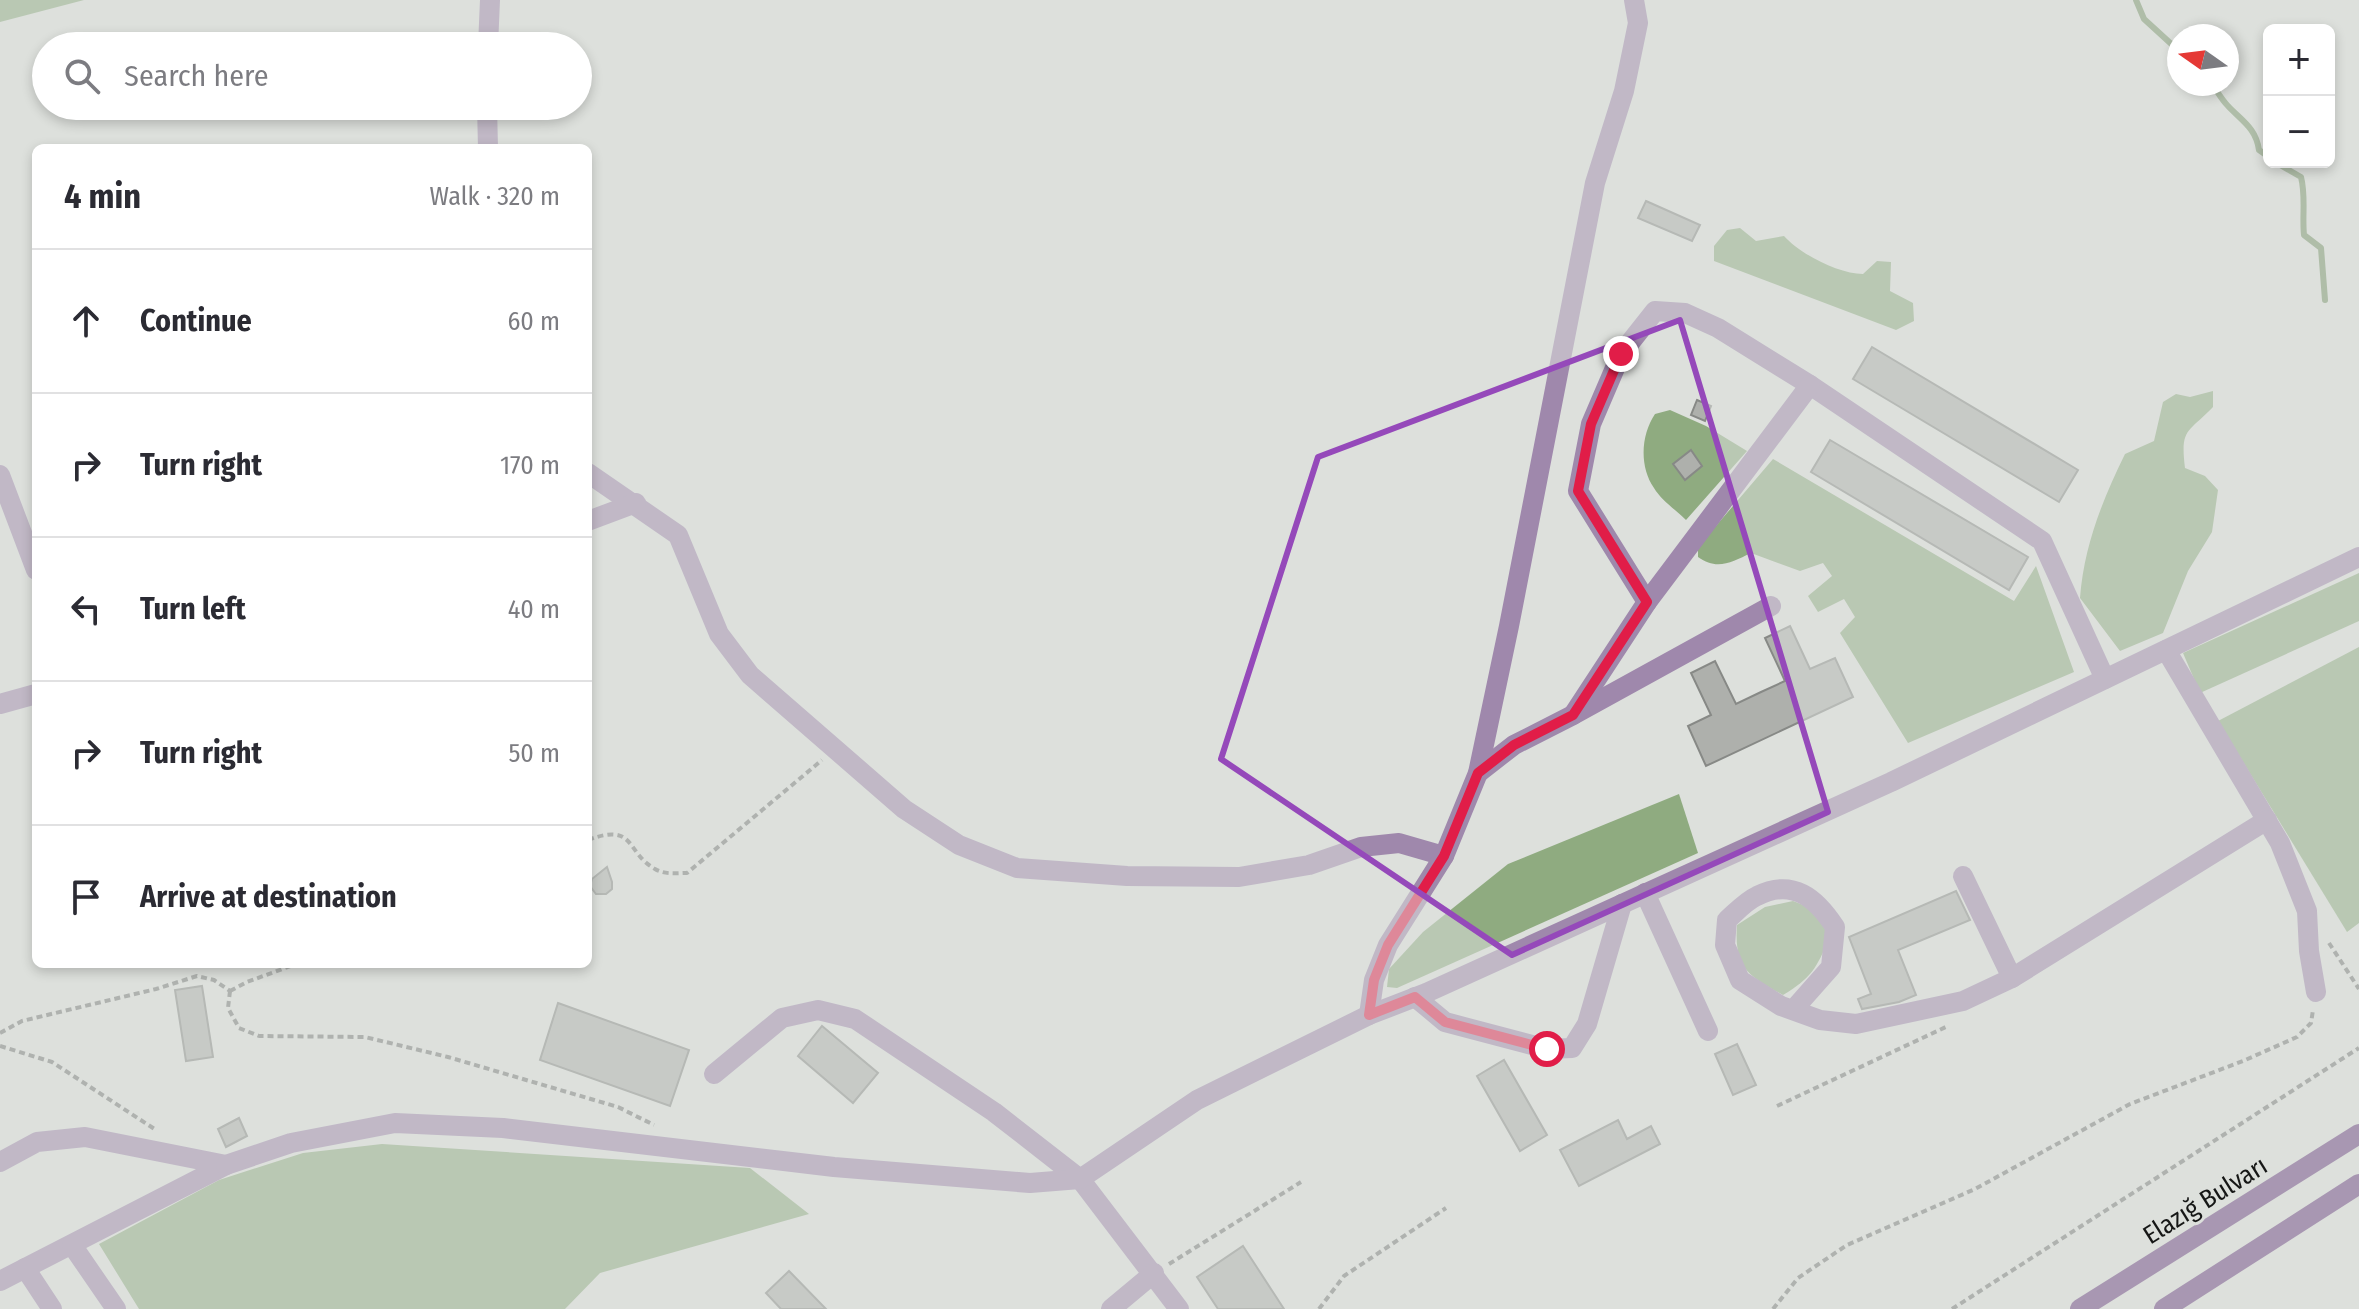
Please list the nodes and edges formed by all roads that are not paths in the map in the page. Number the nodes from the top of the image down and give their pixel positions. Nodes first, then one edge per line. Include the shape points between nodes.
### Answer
1 (490, 0) edge
2 (1634, 0) edge
3 (489, 32) edge
4 (487, 120) edge
5 (488, 144) edge
6 (1810, 385) junction
7 (0, 475) edge
8 (592, 476) edge
9 (636, 503) junction
10 (592, 520) edge
11 (2359, 557) edge
12 (32, 559) edge
13 (1647, 602) junction
14 (1771, 606) dead end
15 (2166, 650) junction
16 (2105, 679) junction
17 (32, 695) edge
18 (0, 704) edge
19 (1573, 715) junction
20 (1478, 773) junction
21 (2267, 820) junction
22 (1444, 856) junction
23 (1963, 876) dead end
24 (1645, 893) junction
25 (1622, 904) junction
26 (2012, 978) junction
27 (2316, 992) road end
28 (1415, 997) junction
29 (1793, 1010) junction
30 (1369, 1015) junction
31 (1708, 1031) dead end
32 (714, 1074) dead end
33 (2359, 1134) edge
34 (0, 1162) edge
35 (226, 1165) junction
36 (1080, 1179) junction
37 (2359, 1184) edge
38 (72, 1245) junction
39 (25, 1268) junction
40 (1154, 1273) junction
41 (0, 1281) edge
42 (52, 1309) edge
43 (116, 1309) edge
44 (1111, 1309) edge
45 (1179, 1309) edge
46 (2080, 1309) edge
47 (2164, 1309) edge

1 - 3 lane
2 - 20 lane via 1638,23 1624,91 1595,183
4 - 5 lane
6 - 13 lane
6 - 13 lane via 1685,313 1655,311 1621,354 1591,424 1578,491
6 - 16 lane via 2042,541
7 - 12 lane
8 - 9 lane
9 - 10 lane
9 - 22 lane via 678,535 719,634 750,675 904,809 959,845 1017,868 1127,876 1239,877 1399,843
11 - 15 lane
13 - 19 lane
14 - 19 lane
15 - 16 lane
15 - 21 lane
16 - 24 lane
17 - 18 lane
19 - 20 lane via 1514,745
20 - 22 lane
21 - 26 lane
21 - 27 lane via 2307,911
22 - 30 lane via 1388,945 1374,980
23 - 26 lane
24 - 25 lane
24 - 31 lane
25 - 28 lane
25 - 28 lane via 1587,1024 1572,1048 1547,1049 1445,1022
26 - 29 lane via 1963,1001 1856,1024
28 - 30 lane
29 - 29 lane via 1740,980 1725,945 1727,920 1757,896 1790,888 1819,903 1835,927 1831,967
30 - 36 lane via 1197,1100
32 - 36 lane via 782,1018 818,1010 855,1019 994,1112
33 - 46 main road, Elazığ Bulvarı
34 - 35 lane via 37,1142 85,1137
35 - 36 lane via 291,1143 395,1123 503,1128 834,1167 1030,1183
35 - 38 lane
36 - 40 lane
37 - 47 main road
38 - 39 lane
38 - 43 lane
39 - 41 lane
39 - 42 lane
40 - 44 lane
40 - 45 lane

